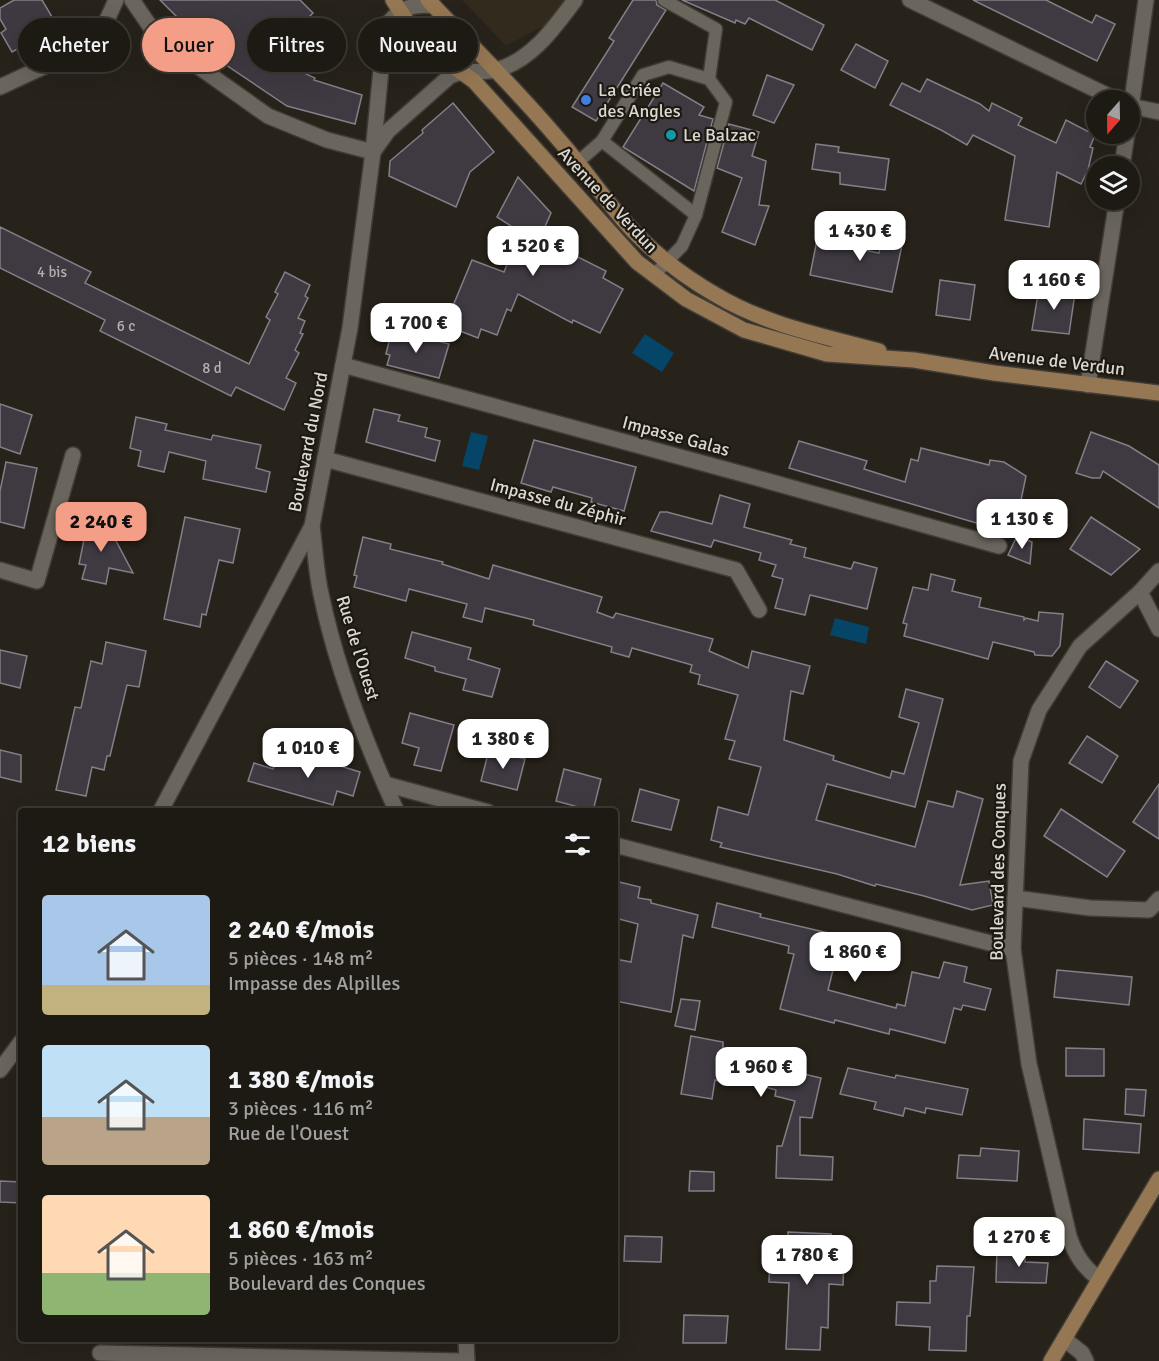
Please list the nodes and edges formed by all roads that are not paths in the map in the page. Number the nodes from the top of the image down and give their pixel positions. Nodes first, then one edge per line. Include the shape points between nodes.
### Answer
1 (116, 0) edge
2 (132, 0) edge
3 (575, 0) edge
4 (664, 0) edge
5 (910, 0) edge
6 (1146, 0) edge
7 (431, 3) edge
8 (396, 5) edge
9 (406, 18) edge
10 (478, 70) edge
11 (496, 70) junction
12 (458, 72) edge
13 (461, 72) edge
14 (709, 79) junction
15 (0, 87) edge
16 (1093, 90) edge
17 (1130, 90) edge
18 (1140, 109) edge
19 (1159, 112) edge
20 (602, 141) junction
21 (373, 152) junction
22 (578, 162) junction
23 (1115, 210) edge
24 (696, 215) junction
25 (667, 262) junction
26 (654, 275) junction
27 (914, 360) junction
28 (343, 365) junction
29 (1088, 385) junction
30 (1159, 393) edge
31 (73, 454) dead end
32 (325, 459) junction
33 (312, 526) junction
34 (999, 546) dead end
35 (0, 570) edge
36 (1159, 572) edge
37 (1140, 592) junction
38 (759, 610) dead end
39 (1159, 629) edge
40 (385, 784) junction
41 (162, 808) edge
42 (395, 808) edge
43 (473, 808) edge
44 (618, 846) edge
45 (1015, 898) junction
46 (1159, 899) edge
47 (1013, 949) junction
48 (18, 1046) edge
49 (0, 1070) edge
50 (1159, 1179) edge
51 (1099, 1279) junction
52 (1064, 1339) junction
53 (466, 1342) edge
54 (100, 1353) dead end
55 (460, 1361) edge
56 (467, 1361) edge
57 (1051, 1361) edge
58 (1086, 1361) edge

1 - 15 street via 97,42
2 - 21 street via 158,38 268,116 327,140
3 - 11 street via 547,37 515,62
4 - 14 lane via 716,29
5 - 16 street
6 - 17 street
7 - 8 street
7 - 11 main road, Avenue de Verdun
8 - 9 main road, Avenue de Verdun
8 - 21 street, Boulevard du Nord via 385,28
10 - 11 street
11 - 22 main road, Avenue de Verdun
12 - 21 street, Boulevard du Nord via 388,130
13 - 26 main road, Avenue de Verdun via 486,94 610,234
14 - 20 lane via 669,67 643,75
14 - 24 lane via 726,102
18 - 19 street
20 - 22 lane
20 - 24 lane
21 - 28 street, Boulevard du Nord
22 - 25 main road, Avenue de Verdun via 636,234
23 - 29 street
24 - 25 lane via 682,246
25 - 26 lane
25 - 27 main road, Avenue de Verdun via 717,296 752,313 789,327
26 - 27 main road, Avenue de Verdun via 744,330 827,354
27 - 29 main road, Avenue de Verdun
28 - 32 street, Boulevard du Nord
28 - 34 street, Impasse Galas
29 - 30 main road, Avenue de Verdun
31 - 35 street via 37,581
32 - 33 street, Boulevard du Nord
32 - 38 street, Impasse du Zéphir via 736,570
33 - 40 street, Rue de l'Ouest via 321,593 339,665
33 - 41 street, Boulevard du Nord
36 - 37 street, Boulevard des Conques
37 - 39 street
37 - 45 street, Boulevard des Conques via 1080,646 1040,710 1021,761
40 - 42 street, Rue de l'Ouest
40 - 43 street
44 - 47 street
45 - 46 street via 1090,908 1149,910
45 - 47 street, Boulevard des Conques
47 - 51 street, Boulevard des Conques via 1029,1064 1069,1236 1081,1263
48 - 49 street
50 - 51 main road
51 - 52 main road
52 - 57 main road
52 - 58 street
53 - 56 street
54 - 55 street

